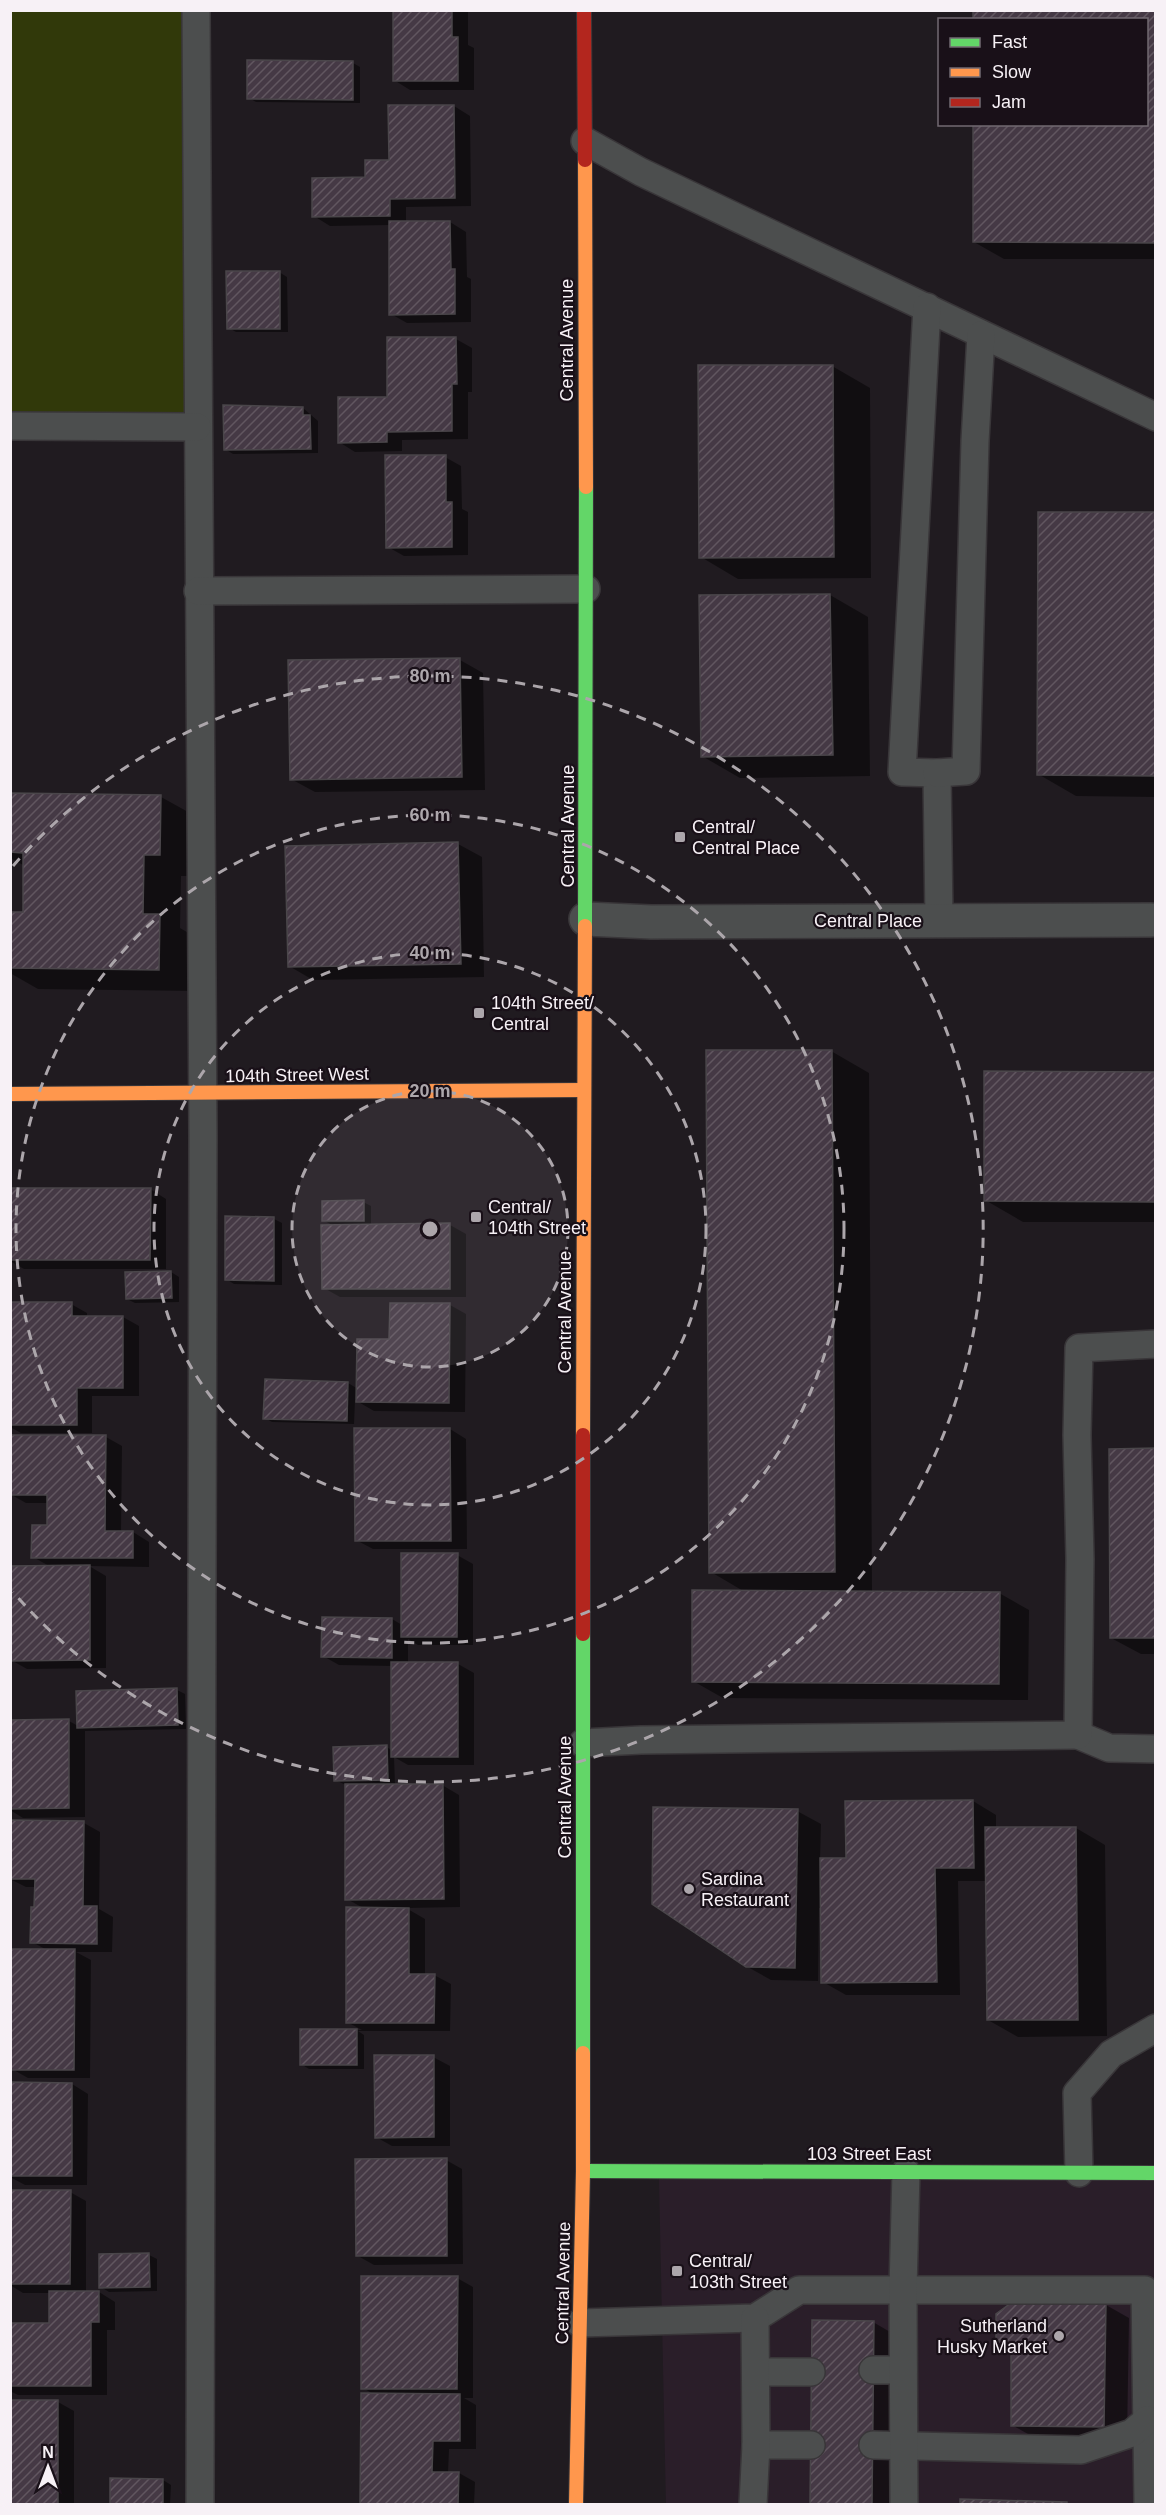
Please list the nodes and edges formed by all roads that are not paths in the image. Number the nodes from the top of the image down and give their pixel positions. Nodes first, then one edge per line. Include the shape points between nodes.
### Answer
1 (196, 10) edge
2 (584, 10) edge
3 (585, 141) junction
4 (927, 307) junction
5 (981, 335) junction
6 (1155, 417) edge
7 (10, 426) edge
8 (197, 427) junction
9 (586, 589) junction
10 (198, 591) junction
11 (937, 773) junction
12 (586, 919) junction
13 (939, 920) junction
14 (1150, 920) dead end
15 (583, 1090) junction
16 (10, 1094) edge
17 (202, 1094) junction
18 (1155, 1344) edge
19 (1078, 1735) junction
20 (583, 1743) junction
21 (1155, 1749) edge
22 (1155, 2028) edge
23 (583, 2171) junction
24 (906, 2172) junction
25 (1079, 2173) junction
26 (1155, 2173) edge
27 (903, 2289) junction
28 (755, 2318) junction
29 (580, 2322) junction
30 (873, 2370) dead end
31 (903, 2370) junction
32 (756, 2372) junction
33 (811, 2372) dead end
34 (1147, 2420) junction
35 (756, 2445) junction
36 (811, 2445) dead end
37 (873, 2445) dead end
38 (903, 2447) junction
39 (200, 2505) edge
40 (576, 2505) edge
41 (753, 2505) edge
42 (904, 2505) edge
43 (1148, 2505) edge

1 - 8 lane
2 - 3 main road, Central Avenue
3 - 4 lane via 651,177
3 - 9 main road, Central Avenue
4 - 5 lane
4 - 11 lane via 902,772
5 - 6 lane
5 - 11 lane via 966,771
7 - 8 lane
8 - 10 lane
9 - 10 lane
9 - 12 main road, Central Avenue
10 - 17 lane
11 - 13 lane
12 - 13 street, Central Place
12 - 15 main road, Central Avenue
13 - 14 street, Central Place
15 - 17 main road, 104th Street West
15 - 20 main road, Central Avenue
16 - 17 main road, 104th Street West
17 - 39 lane
18 - 19 lane via 1079,1348
19 - 20 lane
19 - 21 lane via 1109,1748
20 - 23 main road, Central Avenue
22 - 25 lane via 1111,2054 1077,2093
23 - 24 main road, 103 Street East
23 - 29 main road, Central Avenue
24 - 25 main road, 103 Street East
24 - 27 lane
25 - 26 main road, 103 Street East
27 - 28 lane via 799,2290
27 - 31 lane
27 - 34 lane via 1145,2290
28 - 29 lane
28 - 32 lane
29 - 40 main road, Central Avenue
30 - 31 lane
31 - 38 lane
32 - 33 lane
32 - 35 lane
34 - 38 lane via 1132,2433 1081,2450
34 - 43 lane
35 - 36 lane
35 - 41 lane
37 - 38 lane
38 - 42 lane

